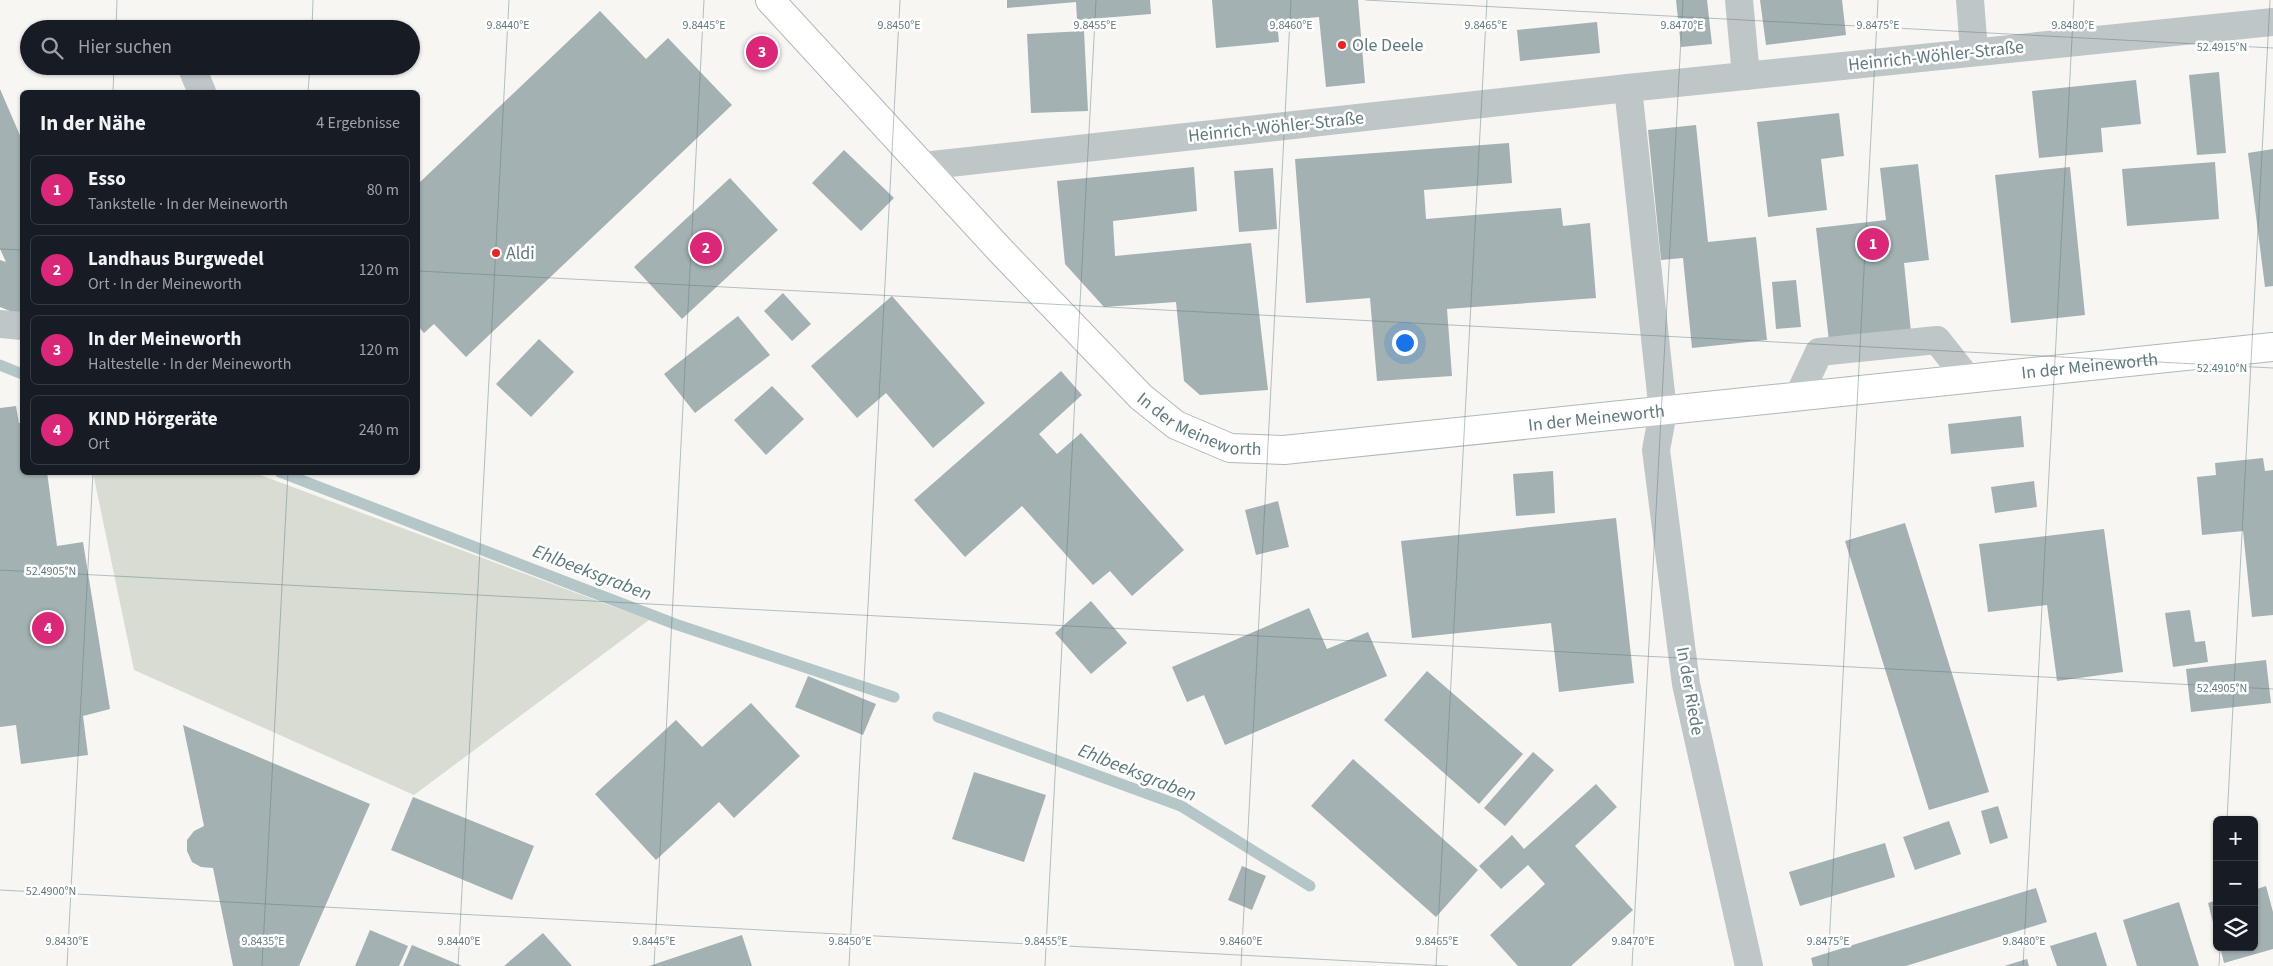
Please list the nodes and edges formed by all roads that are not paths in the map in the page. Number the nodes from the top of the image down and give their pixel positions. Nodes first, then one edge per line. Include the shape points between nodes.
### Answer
1 (770, 0) edge
2 (1739, 0) edge
3 (1970, 0) edge
4 (2273, 22) edge
5 (1974, 51) junction
6 (195, 75) edge
7 (1746, 76) junction
8 (1628, 88) junction
9 (201, 90) edge
10 (924, 166) junction
11 (0, 324) edge
12 (20, 326) edge
13 (2273, 347) edge
14 (1967, 378) junction
15 (1799, 395) junction
16 (1664, 412) junction
17 (1749, 966) edge

1 - 10 main road, In der Meineworth
2 - 7 street
3 - 5 street
4 - 5 street, Heinrich-Wöhler-Straße
5 - 7 street, Heinrich-Wöhler-Straße
6 - 9 street
7 - 8 street, Heinrich-Wöhler-Straße
8 - 10 street, Heinrich-Wöhler-Straße
8 - 16 street
10 - 16 main road, In der Meineworth via 1141,397 1176,425 1230,448 1284,450
11 - 12 street
13 - 14 main road, In der Meineworth
14 - 15 main road, In der Meineworth
14 - 15 street via 1937,340 1819,352
15 - 16 main road, In der Meineworth
16 - 17 street, In der Riede via 1656,450 1686,684

